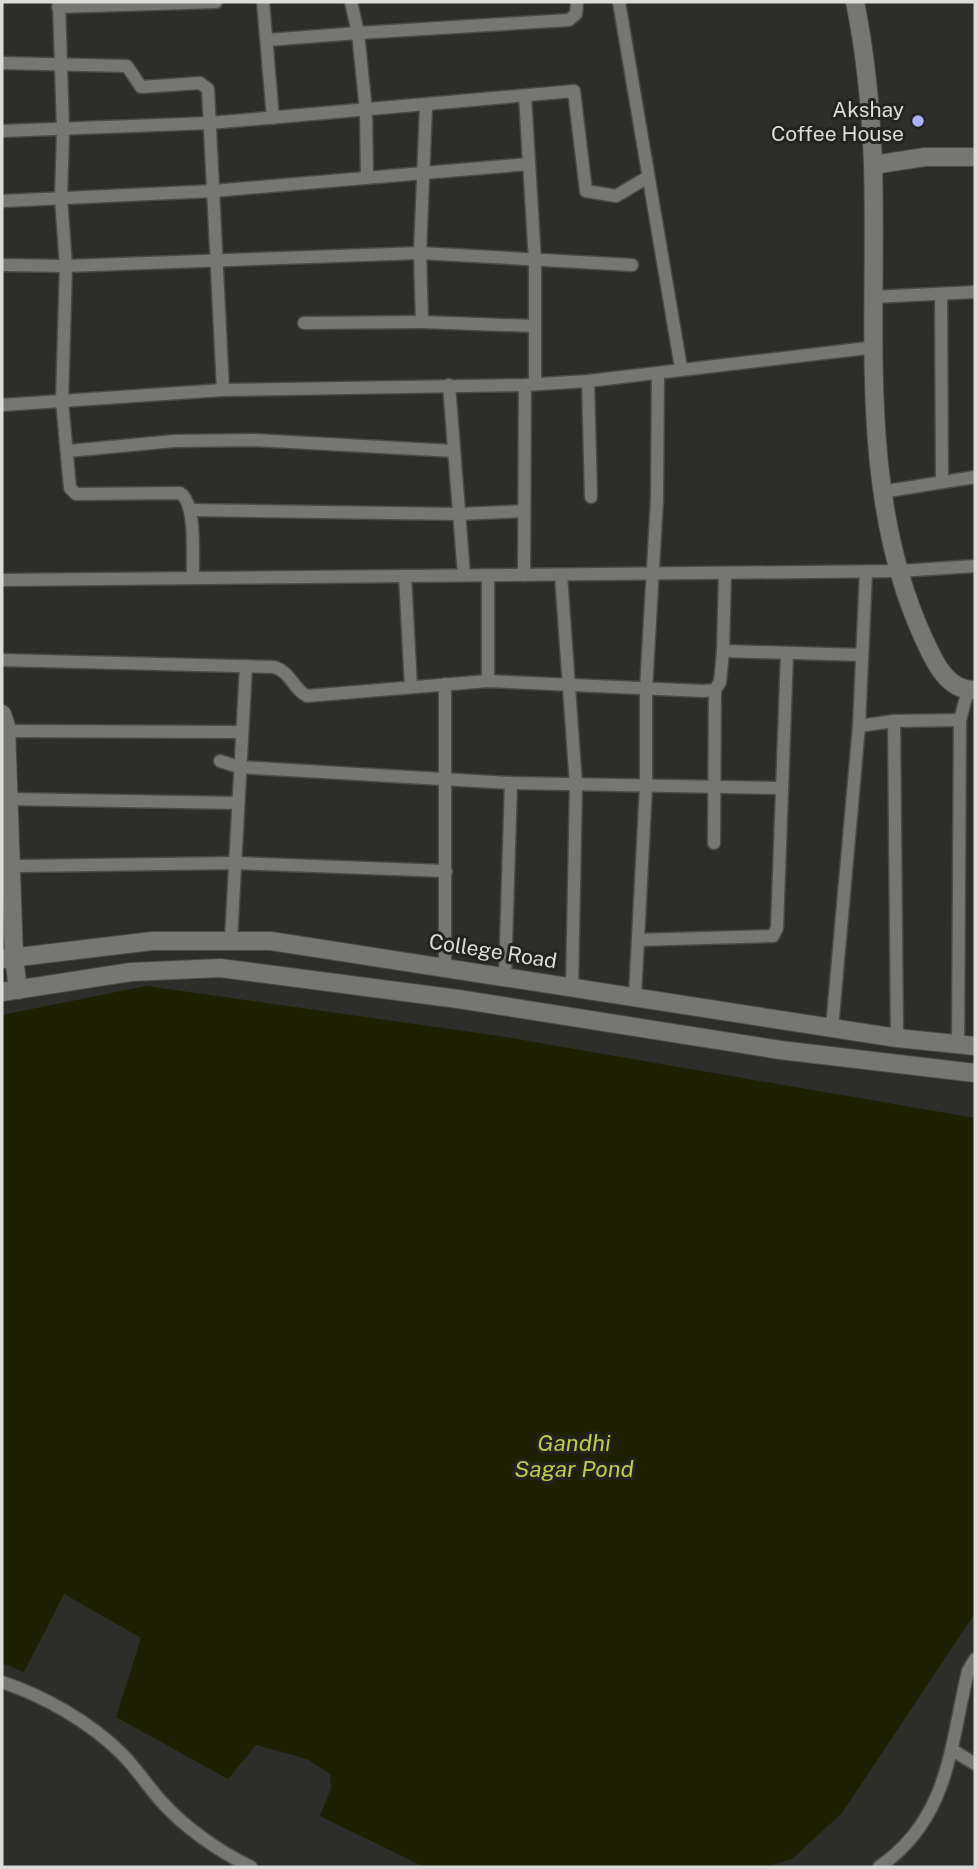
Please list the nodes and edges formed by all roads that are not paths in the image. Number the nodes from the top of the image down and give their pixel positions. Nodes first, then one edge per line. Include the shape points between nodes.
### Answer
1 (216, 2) edge
2 (264, 2) edge
3 (351, 2) edge
4 (577, 2) edge
5 (619, 2) edge
6 (855, 2) edge
7 (58, 4) edge
8 (159, 4) edge
9 (358, 33) junction
10 (267, 40) junction
11 (2, 63) edge
12 (61, 63) junction
13 (525, 96) junction
14 (426, 106) junction
15 (366, 111) junction
16 (273, 118) junction
17 (210, 123) junction
18 (2, 131) edge
19 (63, 131) junction
20 (975, 157) edge
21 (529, 164) junction
22 (873, 165) junction
23 (423, 172) junction
24 (367, 177) junction
25 (648, 177) junction
26 (213, 191) junction
27 (61, 198) junction
28 (2, 201) edge
29 (420, 253) junction
30 (216, 260) junction
31 (535, 261) junction
32 (2, 265) edge
33 (632, 265) dead end
34 (66, 266) junction
35 (975, 292) edge
36 (941, 294) junction
37 (872, 297) junction
38 (422, 322) junction
39 (304, 323) dead end
40 (534, 326) junction
41 (876, 347) junction
42 (681, 368) junction
43 (658, 374) junction
44 (588, 380) junction
45 (530, 384) junction
46 (449, 385) junction
47 (223, 390) junction
48 (62, 401) junction
49 (2, 405) edge
50 (68, 451) junction
51 (454, 451) junction
52 (975, 477) edge
53 (942, 482) junction
54 (881, 492) junction
55 (591, 497) dead end
56 (191, 510) junction
57 (524, 511) junction
58 (459, 514) junction
59 (975, 566) edge
60 (866, 572) junction
61 (900, 572) junction
62 (725, 573) junction
63 (651, 574) junction
64 (464, 575) junction
65 (488, 575) junction
66 (524, 575) junction
67 (561, 575) junction
68 (404, 576) junction
69 (193, 578) junction
70 (2, 580) edge
71 (723, 651) junction
72 (787, 653) junction
73 (862, 655) junction
74 (2, 660) edge
75 (246, 666) junction
76 (488, 681) junction
77 (445, 684) junction
78 (569, 685) junction
79 (411, 687) junction
80 (646, 688) junction
81 (715, 690) junction
82 (972, 690) edge
83 (894, 720) junction
84 (960, 720) junction
85 (4, 722) edge
86 (859, 726) junction
87 (241, 732) junction
88 (220, 761) dead end
89 (239, 767) junction
90 (446, 779) junction
91 (511, 783) junction
92 (576, 785) junction
93 (646, 786) junction
94 (715, 787) junction
95 (782, 788) junction
96 (9, 799) junction
97 (238, 803) junction
98 (6, 822) edge
99 (714, 843) dead end
100 (235, 863) junction
101 (21, 866) dead end
102 (446, 871) junction
103 (231, 940) junction
104 (638, 940) junction
105 (8, 958) edge
106 (445, 967) junction
107 (505, 976) junction
108 (572, 986) junction
109 (10, 991) edge
110 (635, 996) junction
111 (832, 1028) junction
112 (897, 1038) junction
113 (967, 1046) edge
114 (975, 1073) edge
115 (975, 1659) edge
116 (2, 1682) edge
117 (954, 1751) junction
118 (975, 1765) edge
119 (251, 1867) edge
120 (879, 1867) edge

1 - 8 street
2 - 10 street
3 - 9 street
4 - 9 street via 576,14 569,20
5 - 25 street
6 - 22 main road via 865,52
7 - 8 street
7 - 12 street
9 - 10 street
9 - 15 street
10 - 16 street
11 - 12 street
12 - 17 street via 127,65 141,88 205,84
12 - 19 street
13 - 14 street
13 - 21 street
13 - 25 street via 573,91 586,191 616,196
14 - 15 street
14 - 23 street
15 - 16 street
15 - 24 street
16 - 17 street
17 - 19 street
17 - 26 street
18 - 19 street
19 - 27 street
20 - 22 main road
21 - 23 street
21 - 31 street
22 - 37 main road
23 - 24 street
23 - 29 street
24 - 26 street
25 - 42 street
26 - 27 street
26 - 30 street
27 - 28 street
27 - 34 street
29 - 30 street
29 - 31 street
29 - 38 street
30 - 34 street
30 - 47 street
31 - 33 street
31 - 40 street
32 - 34 street
34 - 48 street
35 - 36 street
36 - 37 street
36 - 53 street
37 - 41 main road
38 - 39 street
38 - 40 street
40 - 45 street
41 - 42 street
41 - 54 main road
42 - 43 street
43 - 44 street
43 - 63 street
44 - 45 street
44 - 55 street
45 - 46 street
45 - 57 street
46 - 47 street
46 - 51 street
47 - 48 street
48 - 49 street
48 - 50 street
50 - 51 street via 174,441 253,440
50 - 56 street via 72,493 180,492
51 - 58 street
52 - 53 street
53 - 54 street
54 - 61 main road
56 - 58 street
56 - 69 street
57 - 58 street
57 - 66 street
58 - 64 street
59 - 61 street
60 - 61 street
60 - 62 street
60 - 73 street
61 - 82 main road via 933,660 947,679
62 - 63 street
62 - 71 street
63 - 67 street
63 - 80 street
64 - 65 street
64 - 68 street
65 - 66 street
65 - 76 street
66 - 67 street
67 - 78 street
68 - 69 street
68 - 79 street
69 - 70 street
71 - 72 street
71 - 81 street
72 - 73 street
72 - 95 street
73 - 86 street
74 - 75 street
75 - 79 street via 279,668 307,696
75 - 87 street
76 - 77 street
76 - 78 street
77 - 79 street
77 - 90 street
78 - 80 street
78 - 92 street
80 - 81 street
80 - 93 street
81 - 94 street
82 - 84 street
83 - 84 street
83 - 86 street
83 - 112 street
84 - 113 street
85 - 87 street
85 - 96 main road
86 - 111 street
87 - 89 street
88 - 89 street
89 - 90 street
89 - 97 street
90 - 91 street
90 - 102 street
91 - 92 street
91 - 107 street
92 - 93 street
92 - 108 street
93 - 94 street
93 - 104 street
94 - 95 street
94 - 99 street
95 - 104 street via 777,928 773,936
96 - 97 street
96 - 98 main road
97 - 100 street
98 - 105 main road
100 - 101 street
100 - 102 street
100 - 103 street
102 - 106 street
103 - 105 main road, College Road via 152,941
103 - 106 main road, College Road via 271,941
104 - 110 street
105 - 109 main road
106 - 107 main road, College Road
107 - 108 main road, College Road
108 - 110 main road, College Road
109 - 114 main road via 131,972 220,968 458,999 780,1050
110 - 111 main road, College Road
111 - 112 main road, College Road
112 - 113 main road, College Road
115 - 117 street via 965,1682
116 - 119 street via 26,1690 78,1720 121,1753 162,1802 227,1856
117 - 118 street
117 - 120 street via 917,1835

